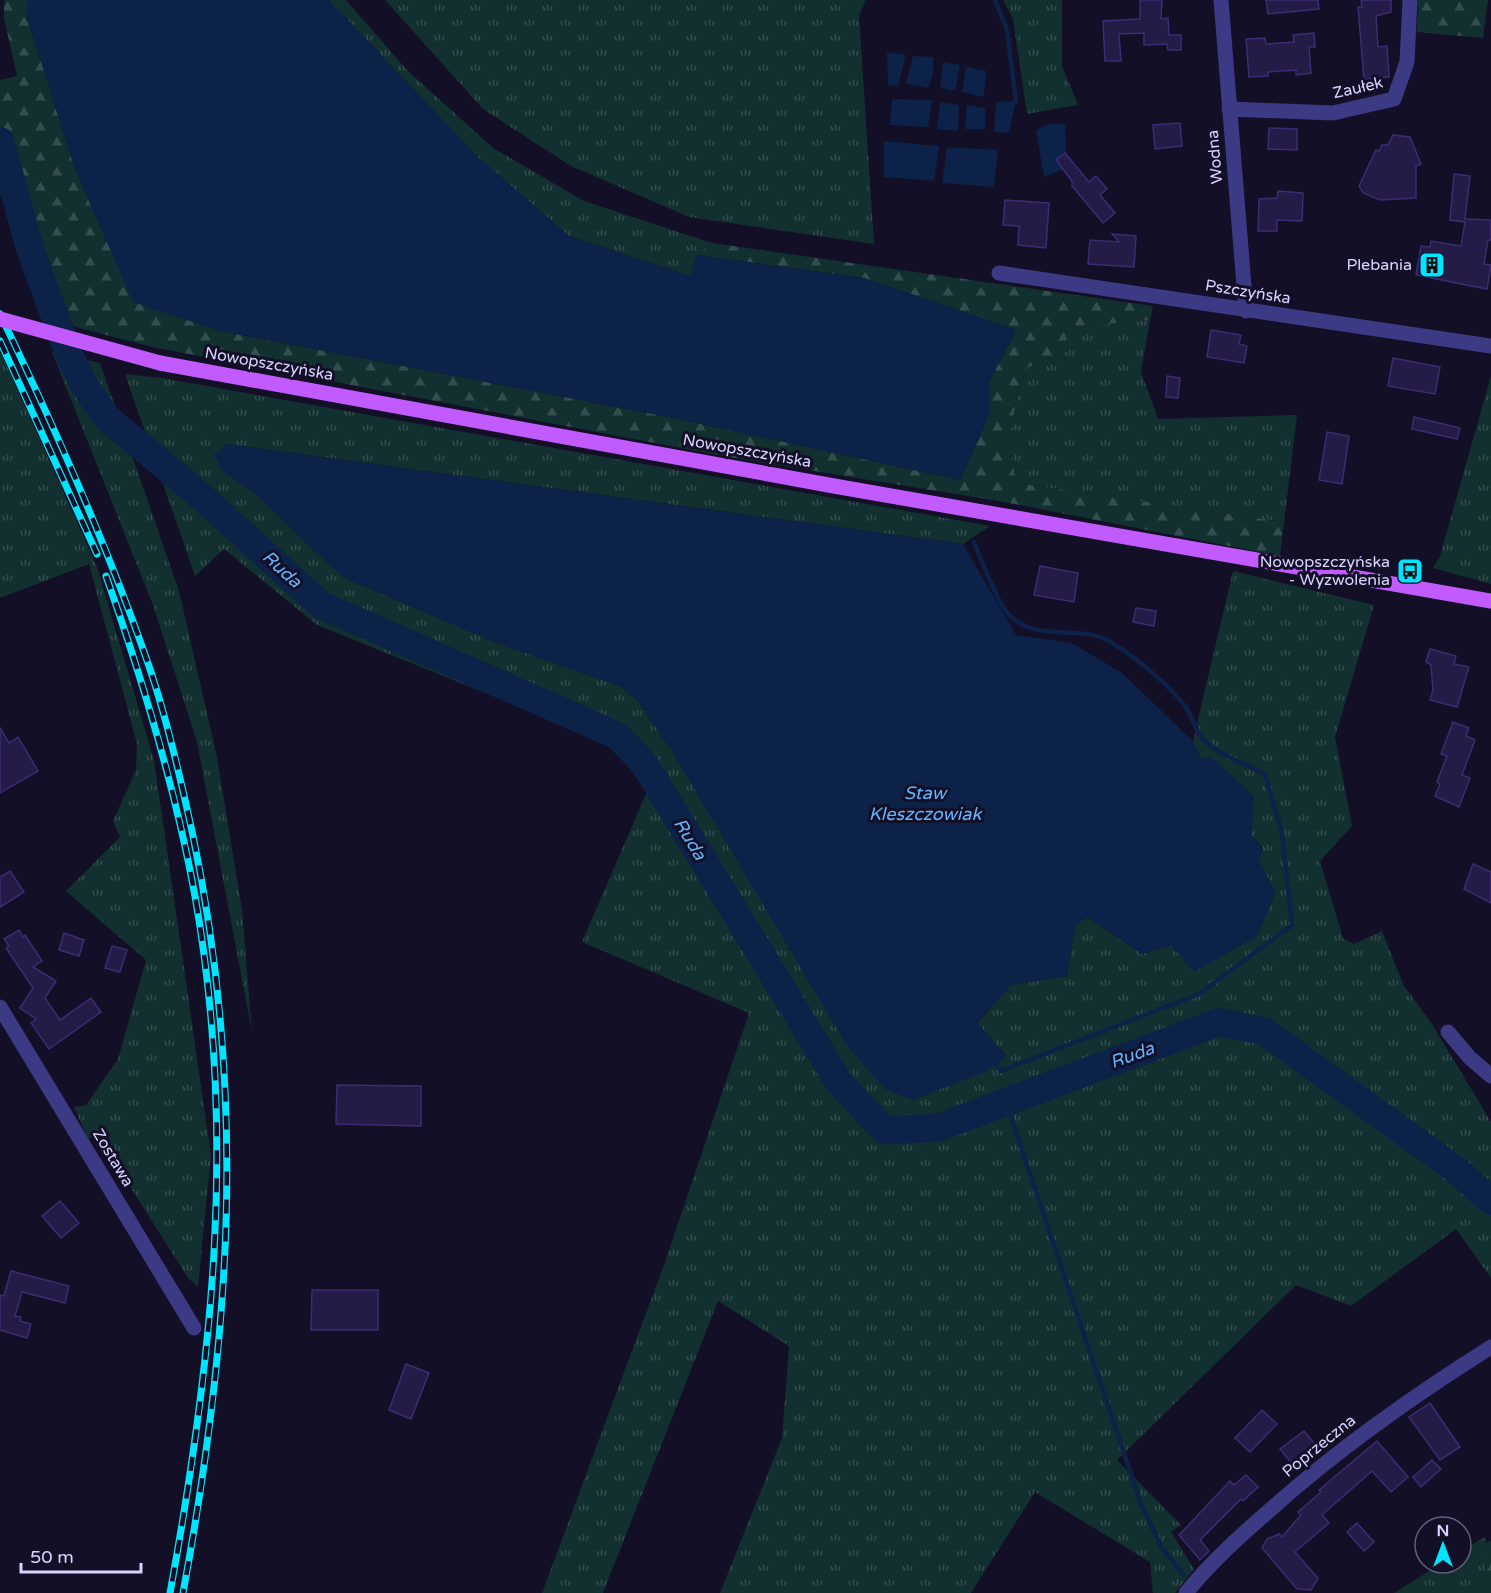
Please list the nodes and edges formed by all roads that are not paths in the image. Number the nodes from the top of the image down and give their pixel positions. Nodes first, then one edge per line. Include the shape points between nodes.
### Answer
1 (1221, 0) edge
2 (1410, 0) edge
3 (1229, 109) junction
4 (999, 273) dead end
5 (1246, 310) junction
6 (0, 319) edge
7 (1491, 346) edge
8 (1491, 601) edge
9 (0, 1007) edge
10 (1448, 1032) dead end
11 (1491, 1077) edge
12 (194, 1328) dead end
13 (1491, 1347) edge
14 (1186, 1593) edge

1 - 3 street, Wodna
2 - 3 street, Zaułek via 1407,62 1394,99 1333,113
3 - 5 street, Wodna
4 - 5 street, Pszczyńska
5 - 7 street, Pszczyńska
6 - 8 main road, Nowopszczyńska, bridge via 160,363
9 - 12 street, Zostawa
10 - 11 street
13 - 14 street, Poprzeczna via 1418,1392 1317,1469 1207,1567

